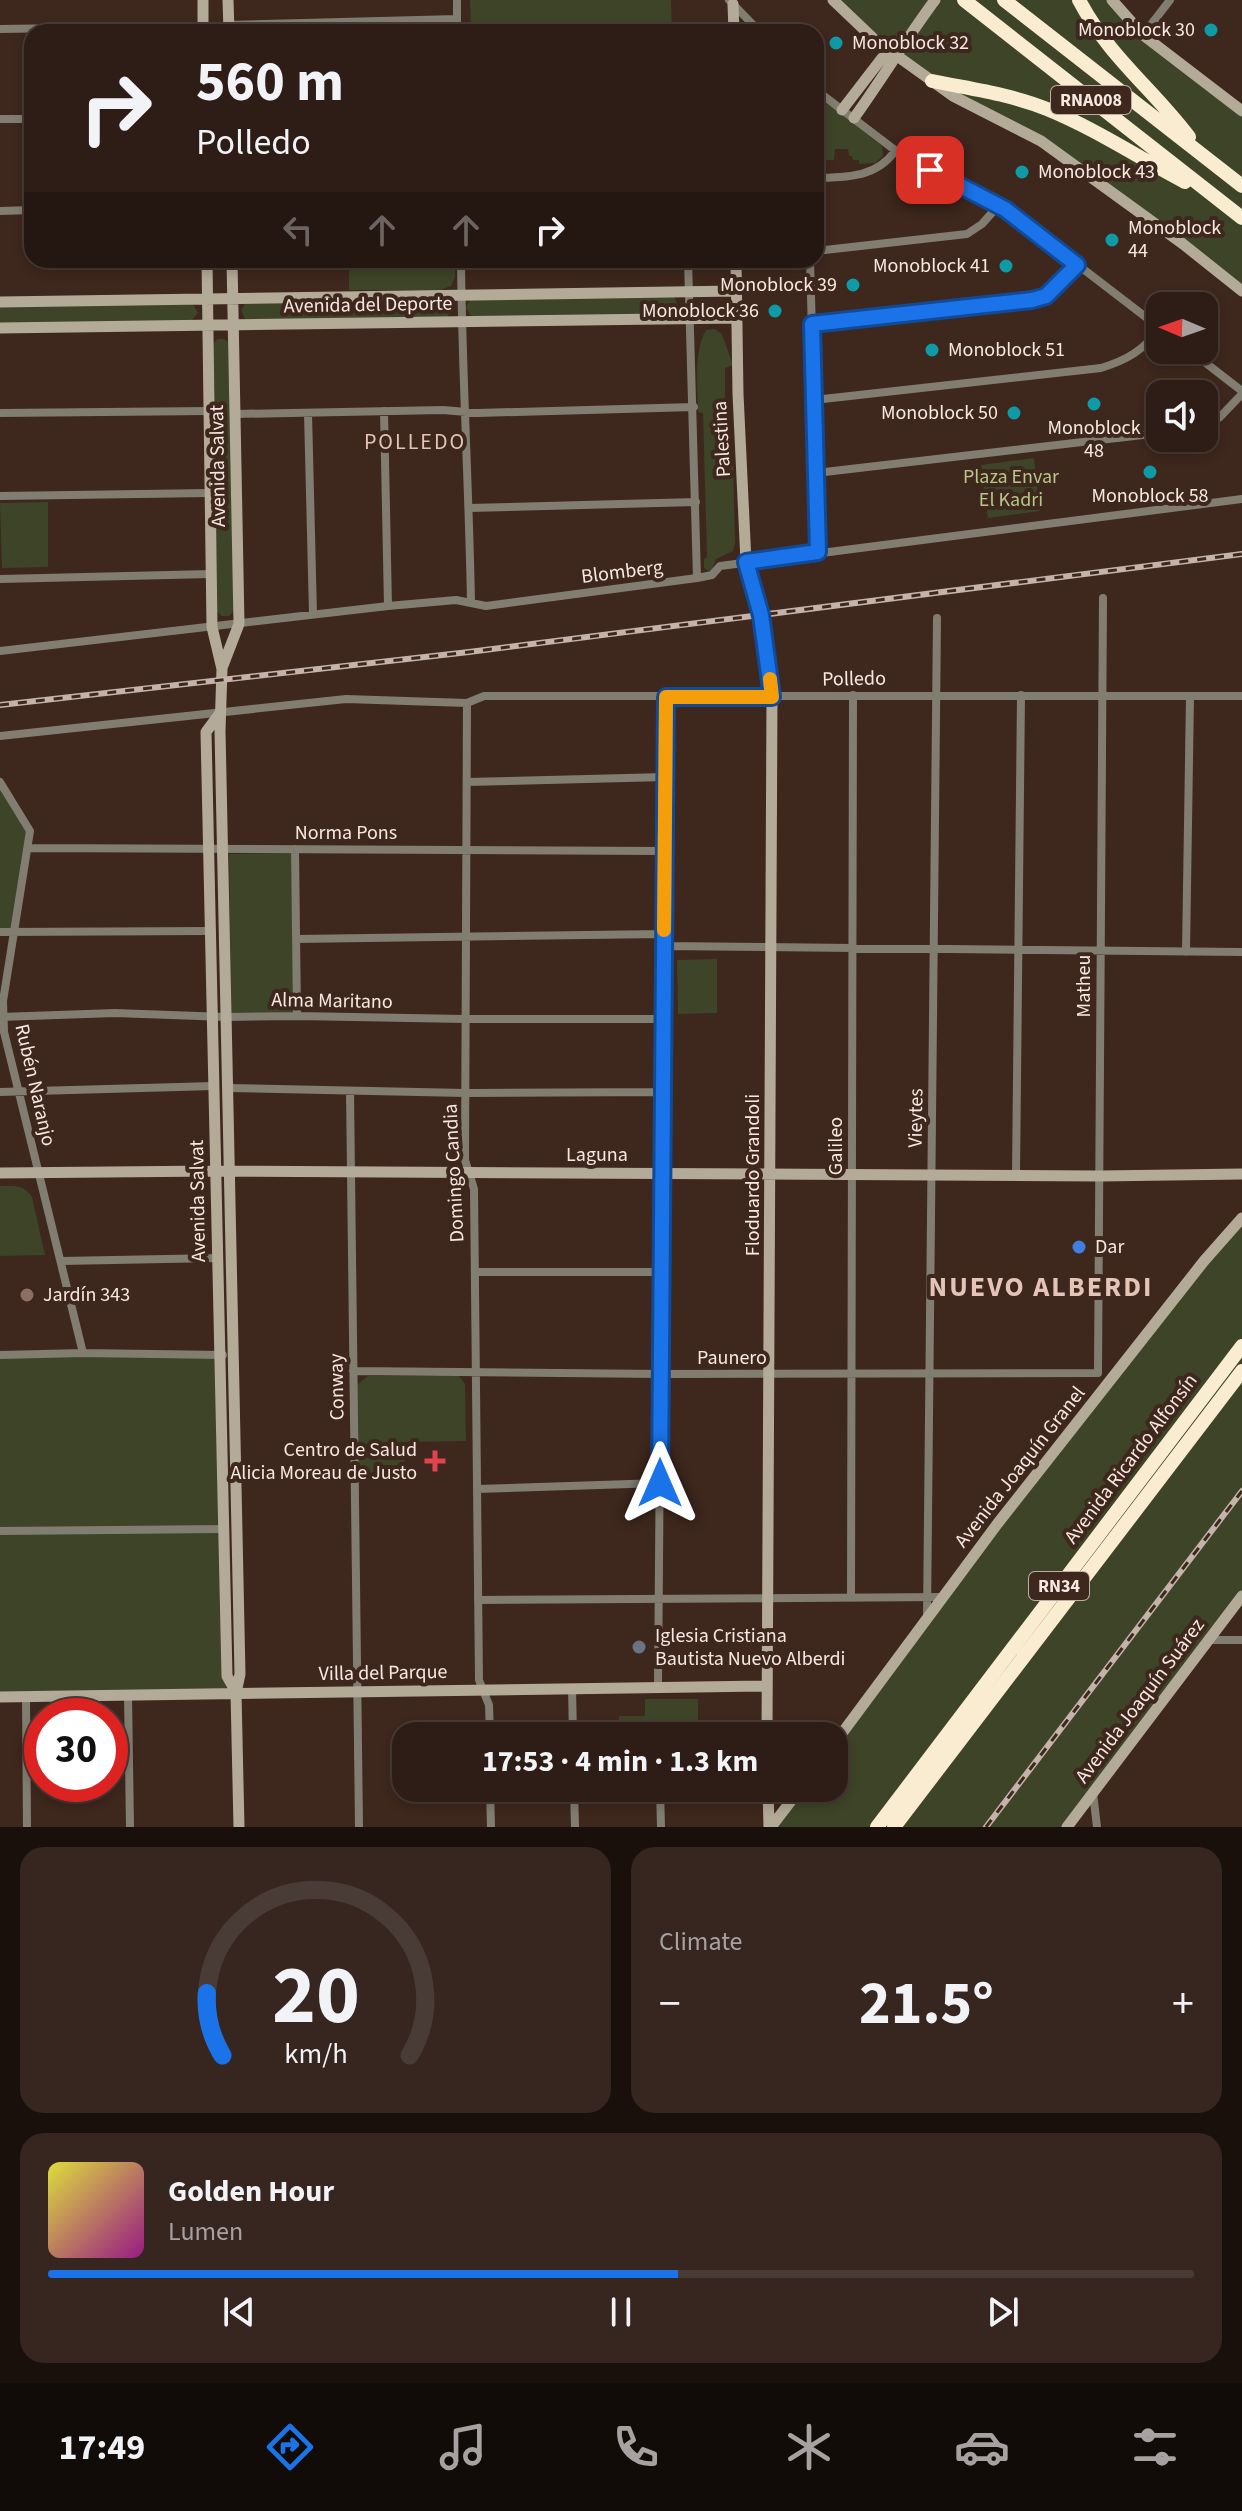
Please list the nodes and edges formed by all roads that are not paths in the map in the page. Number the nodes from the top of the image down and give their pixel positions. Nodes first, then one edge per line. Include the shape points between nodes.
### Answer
1 (203, 0) edge
2 (228, 0) edge
3 (457, 0) edge
4 (833, 0) edge
5 (964, 0) edge
6 (1004, 0) edge
7 (1079, 0) edge
8 (1112, 0) edge
9 (1170, 0) edge
10 (731, 2) edge
11 (934, 2) edge
12 (457, 19) junction
13 (203, 24) edge
14 (228, 24) edge
15 (330, 24) edge
16 (457, 24) edge
17 (733, 24) edge
18 (752, 24) edge
19 (0, 29) edge
20 (24, 29) edge
21 (1143, 35) junction
22 (895, 54) junction
23 (932, 81) junction
24 (824, 96) edge
25 (842, 110) junction
26 (1242, 111) edge
27 (854, 118) junction
28 (0, 119) edge
29 (24, 119) edge
30 (895, 151) junction
31 (1201, 154) junction
32 (824, 177) edge
33 (1242, 186) edge
34 (1219, 200) junction
35 (998, 206) junction
36 (24, 210) edge
37 (0, 211) edge
38 (1242, 218) edge
39 (824, 250) edge
40 (1077, 265) junction
41 (207, 268) edge
42 (232, 268) edge
43 (461, 268) edge
44 (688, 268) edge
45 (736, 268) edge
46 (810, 268) edge
47 (736, 291) junction
48 (1242, 291) edge
49 (689, 292) junction
50 (461, 295) junction
51 (233, 298) junction
52 (207, 299) junction
53 (0, 302) edge
54 (1146, 317) edge
55 (690, 318) junction
56 (737, 318) junction
57 (461, 321) junction
58 (234, 324) junction
59 (812, 324) junction
60 (208, 325) junction
61 (0, 328) edge
62 (1146, 343) edge
63 (1207, 364) edge
64 (1242, 392) edge
65 (814, 400) junction
66 (694, 407) junction
67 (209, 411) junction
68 (384, 411) junction
69 (464, 412) junction
70 (0, 413) edge
71 (308, 413) junction
72 (235, 414) junction
73 (1218, 418) edge
74 (1146, 435) edge
75 (816, 473) junction
76 (210, 493) junction
77 (0, 496) edge
78 (1242, 499) edge
79 (696, 502) junction
80 (469, 508) junction
81 (818, 552) junction
82 (746, 562) junction
83 (211, 574) junction
84 (697, 578) junction
85 (0, 579) edge
86 (1103, 598) dead end
87 (471, 603) junction
88 (388, 606) junction
89 (313, 614) junction
90 (761, 615) joint
91 (937, 618) dead end
92 (239, 624) junction
93 (212, 627) junction
94 (0, 651) edge
95 (222, 669) junction
96 (853, 695) junction
97 (936, 695) junction
98 (1021, 695) junction
99 (1102, 695) junction
100 (1190, 696) junction
101 (1242, 696) edge
102 (666, 697) junction
103 (772, 697) junction
104 (467, 703) junction
105 (220, 712) junction
106 (0, 736) edge
107 (665, 777) junction
108 (0, 782) edge
109 (467, 782) junction
110 (28, 848) junction
111 (208, 849) junction
112 (222, 849) junction
113 (295, 849) junction
114 (466, 850) junction
115 (664, 851) junction
116 (14, 931) junction
117 (210, 931) junction
118 (0, 932) edge
119 (664, 934) junction
120 (466, 937) junction
121 (296, 939) junction
122 (664, 946) junction
123 (772, 948) junction
124 (852, 948) junction
125 (934, 949) junction
126 (1018, 949) junction
127 (1100, 950) junction
128 (1186, 952) junction
129 (1242, 952) edge
130 (297, 1016) junction
131 (2, 1017) edge
132 (212, 1017) junction
133 (226, 1017) junction
134 (465, 1019) junction
135 (663, 1019) junction
136 (214, 1086) junction
137 (228, 1088) junction
138 (350, 1091) junction
139 (0, 1092) edge
140 (19, 1092) junction
141 (663, 1092) junction
142 (465, 1093) junction
143 (216, 1171) junction
144 (229, 1171) junction
145 (38, 1172) junction
146 (350, 1172) junction
147 (468, 1172) junction
148 (0, 1173) edge
149 (662, 1173) junction
150 (771, 1174) junction
151 (852, 1174) junction
152 (1242, 1174) edge
153 (931, 1175) junction
154 (1016, 1175) junction
155 (1100, 1176) junction
156 (1242, 1218) edge
157 (1242, 1232) edge
158 (1222, 1241) junction
159 (218, 1258) junction
160 (61, 1261) junction
161 (475, 1272) junction
162 (661, 1272) junction
163 (1242, 1346) edge
164 (83, 1353) junction
165 (0, 1355) edge
166 (220, 1355) junction
167 (233, 1355) junction
168 (353, 1371) junction
169 (1242, 1371) edge
170 (476, 1373) junction
171 (1098, 1373) junction
172 (661, 1374) junction
173 (769, 1374) junction
174 (851, 1374) junction
175 (929, 1374) junction
176 (1106, 1384) junction
177 (660, 1483) junction
178 (477, 1489) junction
179 (224, 1529) junction
180 (0, 1531) edge
181 (1242, 1596) edge
182 (659, 1597) junction
183 (768, 1597) junction
184 (851, 1597) junction
185 (927, 1597) junction
186 (943, 1597) junction
187 (478, 1600) junction
188 (927, 1618) junction
189 (1209, 1640) junction
190 (1242, 1640) edge
191 (767, 1686) junction
192 (658, 1687) junction
193 (572, 1688) junction
194 (483, 1690) junction
195 (357, 1691) junction
196 (236, 1693) junction
197 (128, 1695) junction
198 (26, 1696) junction
199 (0, 1697) edge
200 (490, 1722) edge
201 (573, 1722) edge
202 (767, 1722) edge
203 (848, 1725) edge
204 (1093, 1793) junction
205 (490, 1802) edge
206 (574, 1802) edge
207 (660, 1802) edge
208 (769, 1802) edge
209 (790, 1802) edge
210 (27, 1827) edge
211 (130, 1827) edge
212 (239, 1827) edge
213 (359, 1827) edge
214 (491, 1827) edge
215 (575, 1827) edge
216 (661, 1827) edge
217 (770, 1827) edge
218 (877, 1827) edge
219 (894, 1827) edge
220 (1067, 1827) edge
221 (1097, 1827) edge

1 - 13 street
2 - 14 street
3 - 12 street
4 - 22 street
5 - 34 highway, RNA008
6 - 31 highway, RNA008
7 - 31 highway, RNA008 via 1112,52 1171,113
8 - 21 street
9 - 21 street
10 - 17 street
10 - 18 street
11 - 22 street
12 - 15 street
12 - 16 street
19 - 20 street
21 - 26 street
22 - 23 street
22 - 25 street via 882,58
22 - 27 street
23 - 34 highway via 1045,108
23 - 48 street via 1041,141
24 - 25 street
25 - 27 street
27 - 30 street
28 - 29 street
30 - 32 street via 866,174
30 - 35 street
31 - 33 highway, RNA008
34 - 38 highway, RNA008
35 - 39 street via 967,234
35 - 40 street
36 - 37 street
40 - 54 street
40 - 59 street via 1046,296 1032,300
41 - 52 street, Avenida Salvat
42 - 51 street, Avenida Salvat
43 - 50 street
44 - 49 street
45 - 47 street, Palestina
46 - 59 street
47 - 49 street, Avenida del Deporte
47 - 56 street, Palestina
49 - 50 street, Avenida del Deporte
49 - 55 street
50 - 51 street, Avenida del Deporte
50 - 57 street
51 - 52 street, Avenida del Deporte
51 - 58 street, Avenida Salvat
52 - 53 street, Avenida del Deporte
52 - 60 street, Avenida Salvat
55 - 56 street, Avenida del Deporte
55 - 57 street, Avenida del Deporte
55 - 66 street
56 - 82 street, Palestina
57 - 58 street, Avenida del Deporte
57 - 69 street
58 - 60 street, Avenida del Deporte
58 - 72 street, Avenida Salvat
59 - 65 street
60 - 61 street, Avenida del Deporte
60 - 67 street, Avenida Salvat
62 - 65 street via 1125,361 1101,368
63 - 64 street
64 - 73 street
65 - 75 street
66 - 69 street
66 - 79 street
67 - 70 street
67 - 76 street, Avenida Salvat
68 - 69 street
68 - 71 street
68 - 88 street
69 - 80 street
71 - 72 street
71 - 89 street
72 - 92 street, Avenida Salvat
74 - 75 street
75 - 81 street
76 - 77 street
76 - 83 street, Avenida Salvat
78 - 81 street, Blomberg
79 - 80 street
79 - 84 street
80 - 87 street
81 - 82 street, Blomberg
82 - 84 street, Blomberg via 720,566 712,575
82 - 90 street, Palestina
83 - 85 street
83 - 93 street, Avenida Salvat
84 - 87 street, Blomberg via 486,606
86 - 99 street, Matheu
87 - 88 street, Blomberg
88 - 89 street, Blomberg
89 - 92 street, Blomberg
90 - 103 street, Floduardo Grandoli
91 - 97 street, Vieytes
92 - 93 street, Blomberg
92 - 95 street, Avenida Salvat
93 - 94 street, Blomberg
93 - 95 street, Avenida Salvat
95 - 105 street, Avenida Salvat
96 - 97 street, Polledo
96 - 103 street, Polledo
96 - 124 street, Galileo
97 - 98 street, Polledo
97 - 125 street, Vieytes
98 - 99 street, Polledo
98 - 126 street
99 - 100 street, Polledo
99 - 127 street, Matheu
100 - 101 street, Polledo
100 - 128 street
102 - 103 street, Polledo
102 - 104 street, Polledo via 484,696
102 - 107 street
103 - 123 street, Floduardo Grandoli
104 - 105 street, Polledo via 346,699
104 - 109 street, Domingo Candia
105 - 106 street, Polledo
105 - 111 street, Avenida Salvat via 206,732
105 - 112 street, Avenida Salvat
107 - 109 street
107 - 115 street
108 - 110 street, Rubén Naranjo via 30,831
109 - 114 street, Domingo Candia
110 - 111 street, Norma Pons
110 - 116 street, Rubén Naranjo
111 - 112 street, Norma Pons
111 - 117 street, Avenida Salvat
112 - 113 street, Norma Pons
112 - 133 street, Avenida Salvat
113 - 114 street, Norma Pons
113 - 121 street
114 - 115 street, Norma Pons
114 - 120 street, Domingo Candia
115 - 119 street
116 - 117 street
116 - 118 street
116 - 131 street, Rubén Naranjo
117 - 132 street, Avenida Salvat
119 - 120 street
119 - 122 street
120 - 121 street
120 - 134 street, Domingo Candia
121 - 130 street
122 - 123 street
122 - 135 street
123 - 124 street
123 - 150 street, Floduardo Grandoli
124 - 125 street
124 - 151 street, Galileo
125 - 126 street
125 - 153 street, Vieytes
126 - 127 street
126 - 154 street
127 - 128 street
127 - 155 street, Matheu
128 - 129 street
130 - 133 street, Alma Maritano
130 - 134 street, Alma Maritano
131 - 132 street, Alma Maritano
131 - 140 street, Rubén Naranjo
132 - 133 street, Alma Maritano
132 - 136 street, Avenida Salvat
133 - 137 street, Avenida Salvat
134 - 135 street, Alma Maritano
134 - 142 street, Domingo Candia
135 - 141 street
136 - 140 street
136 - 143 street, Avenida Salvat
137 - 138 street
137 - 144 street, Avenida Salvat
138 - 142 street
138 - 146 street, Conway
139 - 140 street
140 - 145 street, Rubén Naranjo
141 - 142 street
141 - 149 street
142 - 147 street, Domingo Candia
143 - 144 street, Laguna
143 - 145 street, Laguna
143 - 159 street, Avenida Salvat
144 - 146 street, Laguna
144 - 167 street, Avenida Salvat
145 - 148 street, Laguna
145 - 160 street, Rubén Naranjo
146 - 147 street, Laguna
146 - 168 street, Conway
147 - 149 street, Laguna
147 - 161 street, Domingo Candia via 474,1189
149 - 150 street, Laguna
149 - 162 street
150 - 151 street, Laguna
150 - 173 street, Floduardo Grandoli
151 - 153 street, Laguna
151 - 174 street, Galileo
152 - 155 street, Laguna
153 - 154 street, Laguna
153 - 175 street, Vieytes
154 - 155 street, Laguna
155 - 171 street, Matheu
156 - 158 street, Avenida Joaquín Granel
157 - 158 street
158 - 176 street, Avenida Joaquín Granel
159 - 160 street
159 - 166 street, Avenida Salvat
160 - 164 street, Rubén Naranjo
161 - 162 street
161 - 170 street, Domingo Candia
162 - 172 street
163 - 218 highway, Avenida Ricardo Alfonsín / RN34
164 - 165 street
164 - 166 street
166 - 167 street
166 - 179 street, Avenida Salvat
167 - 196 street, Avenida Salvat via 240,1674
168 - 170 street, Paunero
168 - 195 street, Conway
169 - 219 highway, Avenida Ricardo Alfonsín / RN34
170 - 172 street, Paunero
170 - 178 street, Domingo Candia
171 - 175 street, Paunero
171 - 176 street
172 - 173 street, Paunero
172 - 177 street
173 - 174 street, Paunero
173 - 183 street, Floduardo Grandoli
174 - 175 street, Paunero
174 - 184 street, Galileo
175 - 185 street, Vieytes
176 - 186 street, Avenida Joaquín Granel
177 - 178 street
177 - 182 street
178 - 187 street, Domingo Candia
179 - 180 street
179 - 196 street, Avenida Salvat via 227,1676
181 - 189 street, Avenida Joaquín Suárez
182 - 183 street
182 - 187 street
182 - 192 street
183 - 184 street
183 - 191 street, Floduardo Grandoli
184 - 185 street
185 - 186 street
185 - 188 street, Vieytes
186 - 188 street, Avenida Joaquín Granel
187 - 194 street, Domingo Candia
188 - 203 street, Avenida Joaquín Granel
189 - 190 street
189 - 204 street, Avenida Joaquín Suárez
191 - 192 street, Villa del Parque
191 - 202 street, Floduardo Grandoli
192 - 193 street, Villa del Parque
193 - 194 street, Villa del Parque
193 - 201 street
194 - 195 street, Villa del Parque
194 - 200 street, Domingo Candia
195 - 196 street, Villa del Parque
195 - 213 street, Conway
196 - 197 street, Villa del Parque
196 - 212 street, Avenida Salvat
197 - 198 street, Villa del Parque
197 - 211 street
198 - 199 street, Villa del Parque
198 - 210 street
204 - 220 street, Avenida Joaquín Suárez
204 - 221 street
205 - 214 street
206 - 215 street
207 - 216 street
208 - 217 street
209 - 217 street

